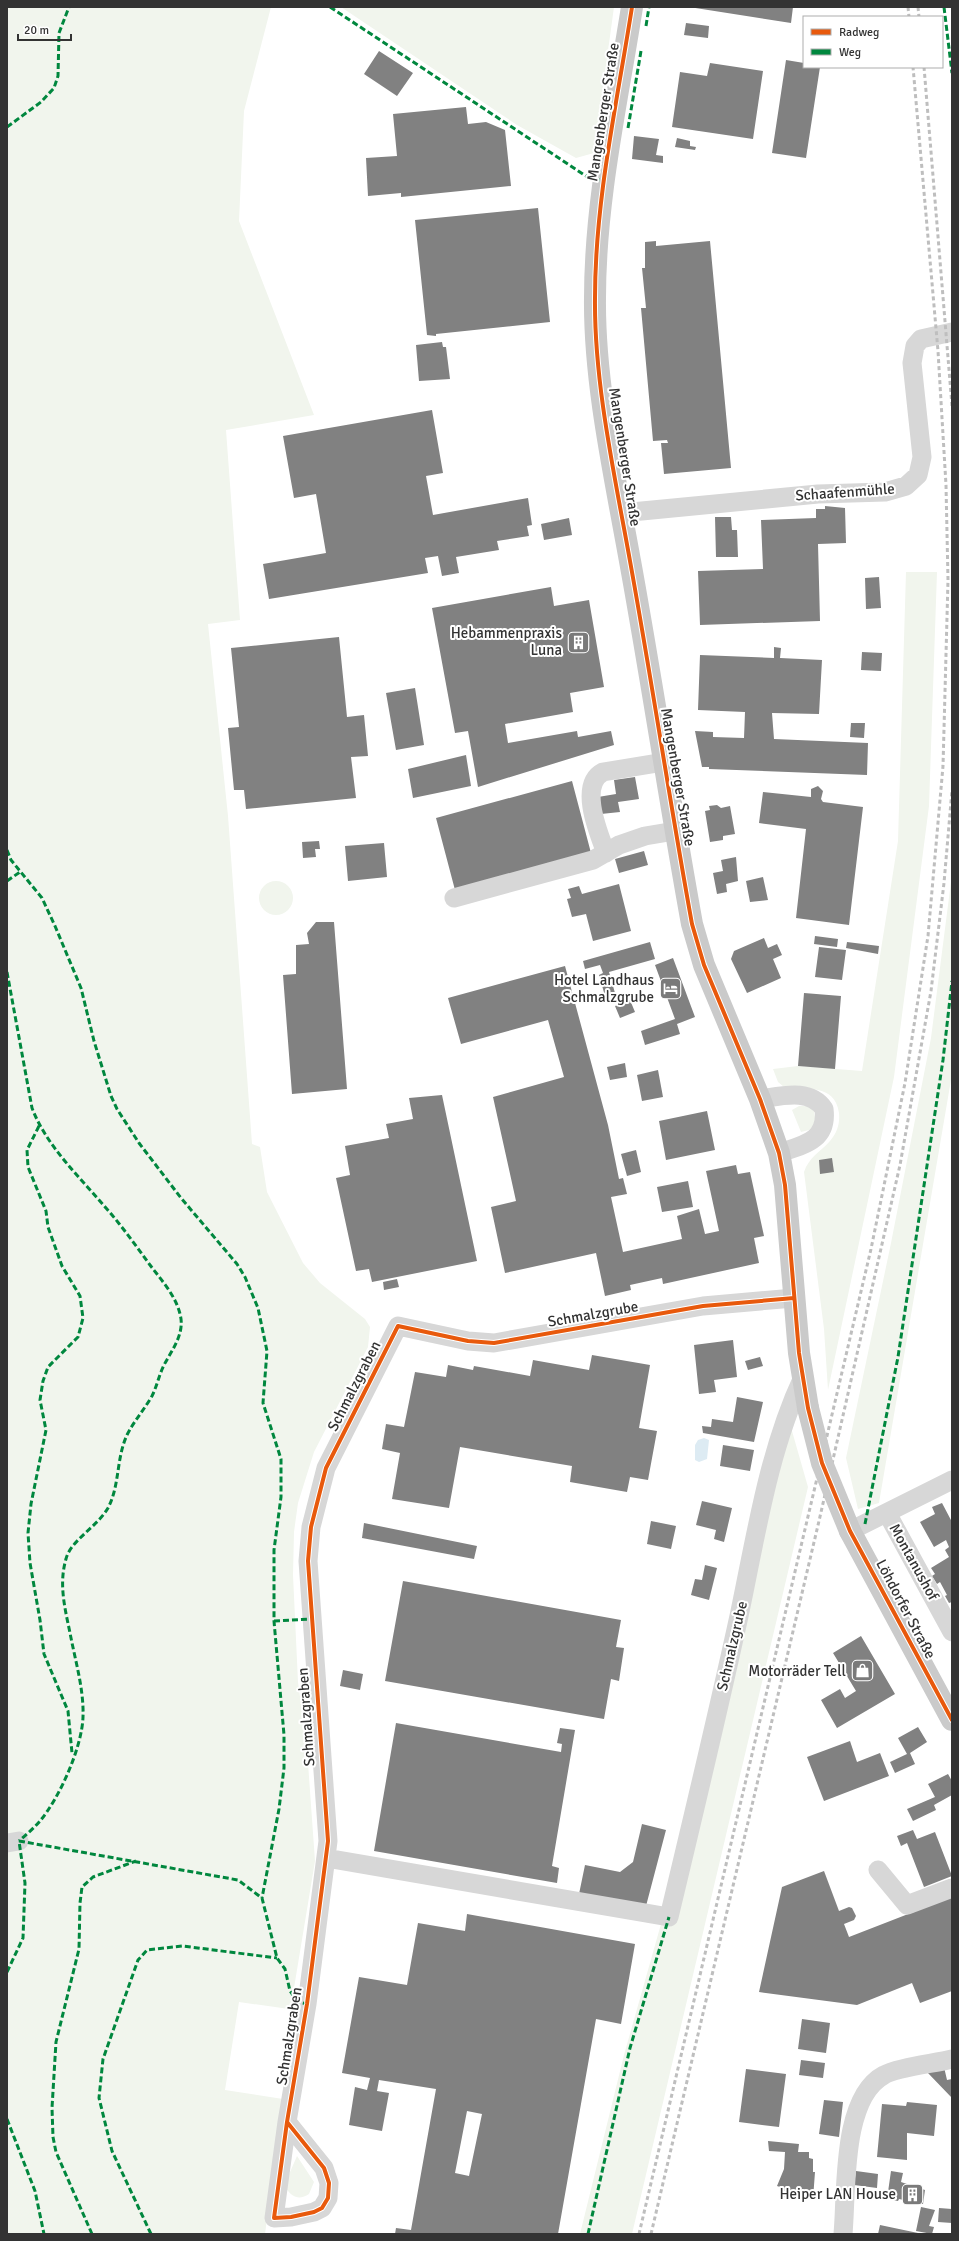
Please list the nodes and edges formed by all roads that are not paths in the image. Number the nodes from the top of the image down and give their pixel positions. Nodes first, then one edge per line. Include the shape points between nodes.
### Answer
1 (632, 7) edge
2 (952, 332) edge
3 (621, 513) junction
4 (664, 762) junction
5 (675, 831) junction
6 (606, 853) junction
7 (454, 898) dead end
8 (760, 1099) junction
9 (779, 1153) junction
10 (794, 1298) junction
11 (398, 1326) joint
12 (803, 1377) junction
13 (952, 1480) edge
14 (887, 1513) junction
15 (850, 1531) junction
16 (952, 1632) edge
17 (952, 1720) edge
18 (326, 1858) junction
19 (878, 1870) dead end
20 (952, 1888) edge
21 (952, 2060) edge
22 (287, 2122) junction
23 (843, 2234) edge

1 - 3 main road, Mangenberger Straße via 604,181 594,299 600,380
2 - 3 street, Schaafenmühle via 921,339 914,350 912,363 922,457 918,475 906,486 885,492 772,498
3 - 4 main road, Mangenberger Straße
4 - 5 main road, Mangenberger Straße
4 - 6 street via 603,772 595,778 592,803
5 - 6 street via 645,836 619,845
5 - 8 main road, Mangenberger Straße via 692,924 704,965
6 - 7 street via 593,860
8 - 9 main road, Mangenberger Straße
8 - 9 street via 805,1096 815,1099 824,1109 823,1126 818,1135 809,1143
9 - 10 main road, Mangenberger Straße via 785,1185
10 - 11 street, Schmalzgrube via 703,1306 494,1343 461,1340
10 - 12 main road, Mangenberger Straße
11 - 18 street, Schmalzgraben via 326,1468 311,1527 308,1562 328,1841
12 - 15 main road, Mangenberger Straße, bridge via 822,1464
12 - 18 street, Schmalzgrube via 783,1425 764,1499 669,1917
13 - 14 street, Montanushof
14 - 15 street, Montanushof
14 - 16 street, Montanushof
15 - 17 main road, Löhdorfer Straße
18 - 22 street, Schmalzgraben via 307,2004
19 - 20 street via 907,1904
21 - 23 street via 884,2074 863,2095 848,2150
22 - 22 street, Schmalzgraben via 286,2129 274,2218 314,2212 322,2208 328,2198 329,2183 324,2168

